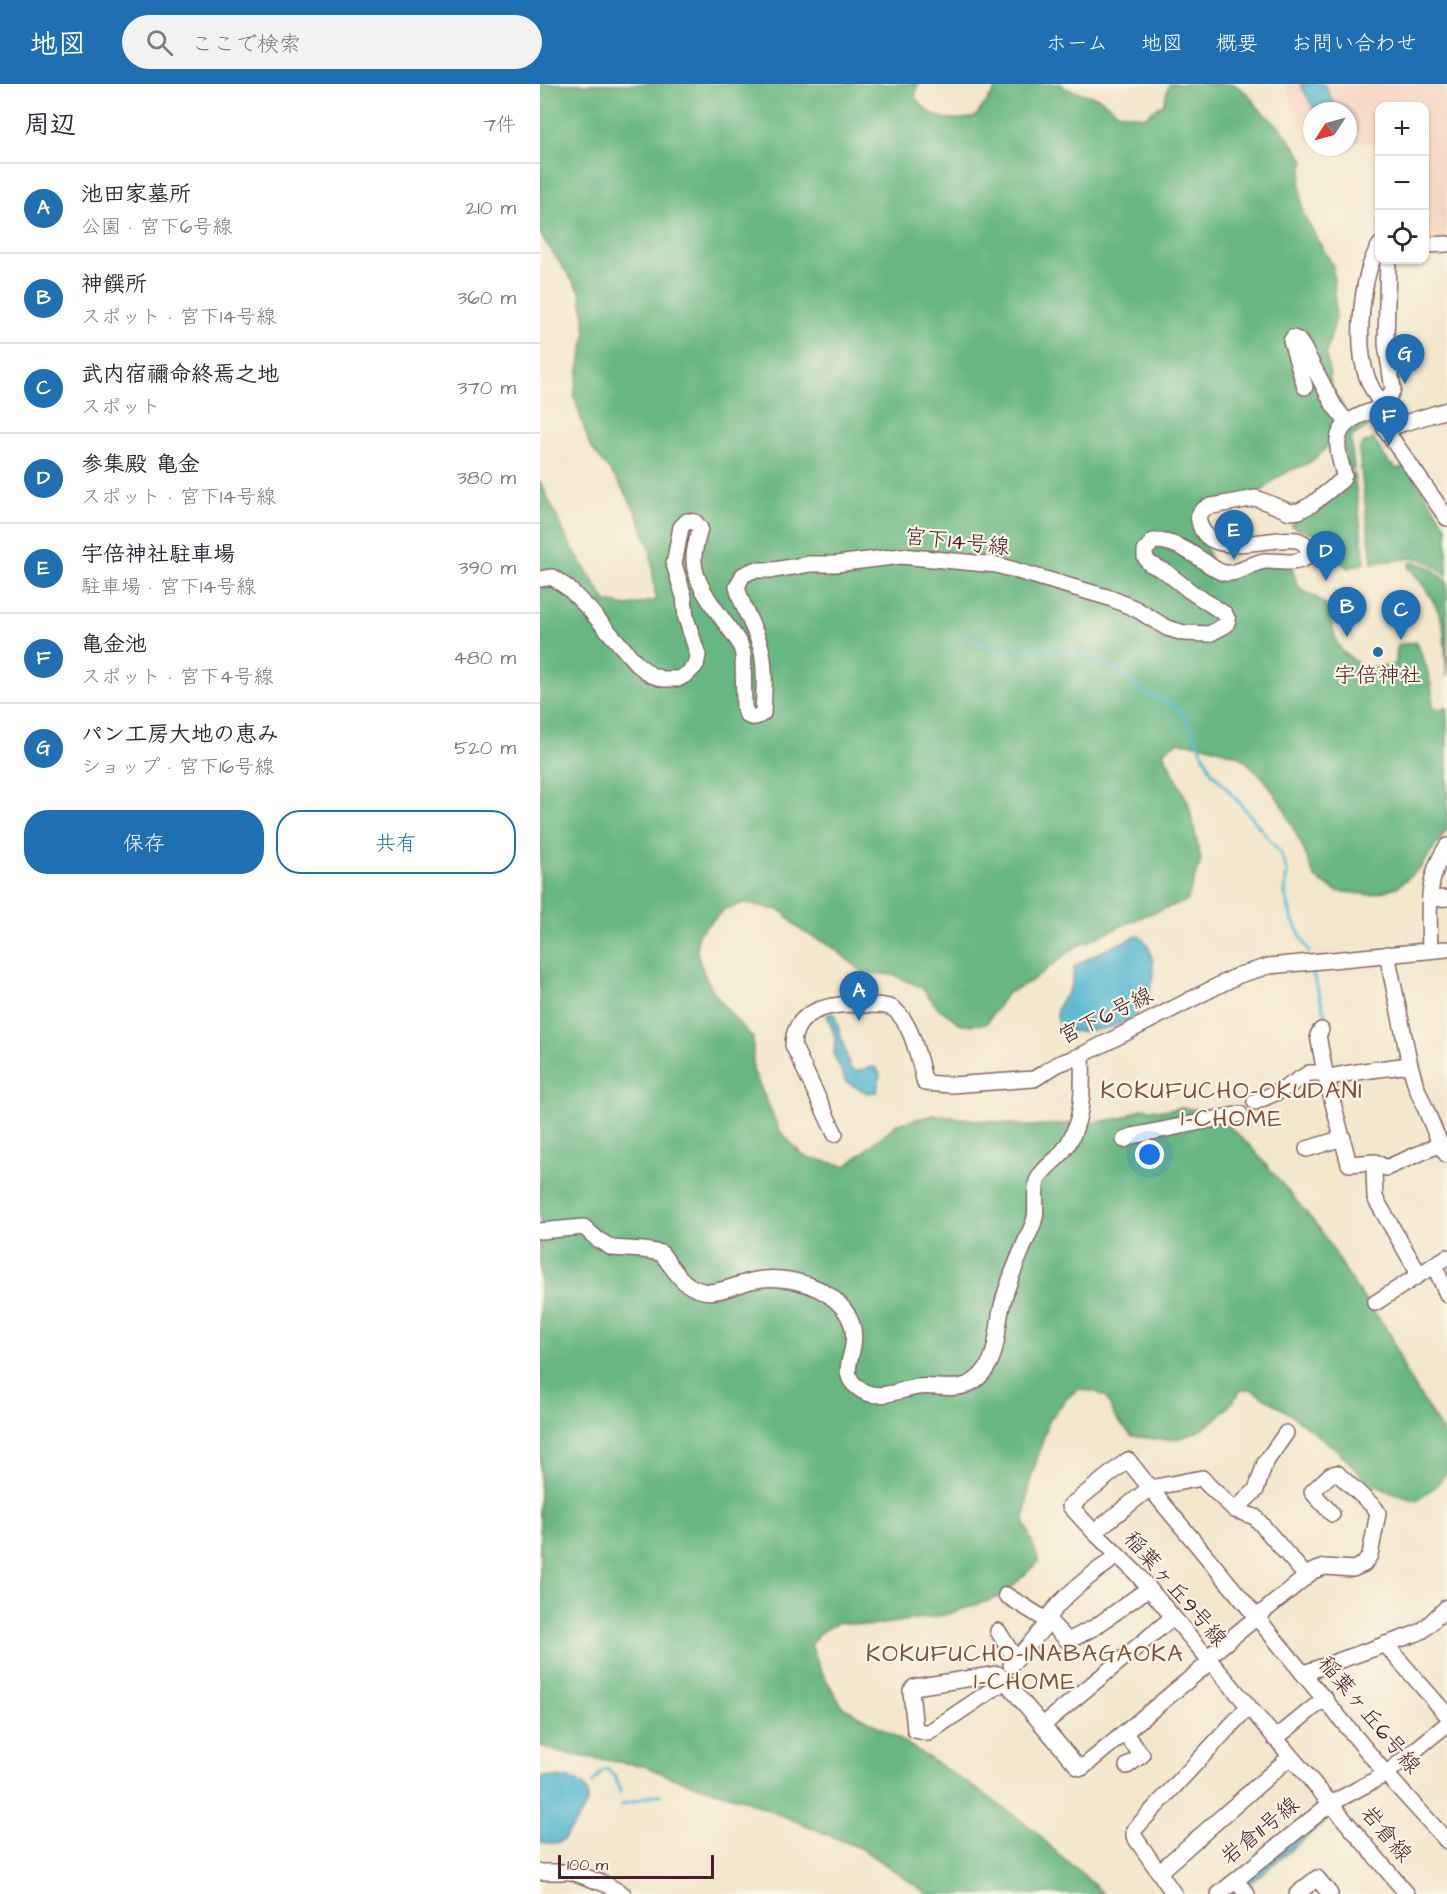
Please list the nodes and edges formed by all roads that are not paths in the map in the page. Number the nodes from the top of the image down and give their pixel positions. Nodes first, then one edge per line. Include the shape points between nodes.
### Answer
1 (1447, 244) edge
2 (1429, 245) edge
3 (1375, 256) edge
4 (1388, 264) edge
5 (1305, 387) dead end
6 (1384, 406) junction
7 (1447, 410) edge
8 (1347, 422) junction
9 (1391, 427) junction
10 (1447, 518) edge
11 (540, 579) edge
12 (1447, 846) edge
13 (1447, 898) edge
14 (1430, 899) junction
15 (1447, 949) edge
16 (1430, 950) junction
17 (1387, 954) junction
18 (1321, 1030) dead end
19 (1082, 1055) junction
20 (1410, 1065) junction
21 (1327, 1078) junction
22 (1255, 1102) dead end
23 (1240, 1114) dead end
24 (834, 1134) dead end
25 (1343, 1138) junction
26 (1124, 1140) dead end
27 (1307, 1149) dead end
28 (1444, 1149) edge
29 (1379, 1164) junction
30 (540, 1231) edge
31 (1440, 1261) edge
32 (1419, 1274) junction
33 (1447, 1294) edge
34 (1375, 1303) dead end
35 (1286, 1433) dead end
36 (1150, 1488) junction
37 (1235, 1510) junction
38 (1332, 1514) dead end
39 (1094, 1532) junction
40 (1118, 1556) junction
41 (1306, 1576) junction
42 (1149, 1588) junction
43 (1006, 1595) dead end
44 (1447, 1607) edge
45 (1173, 1617) junction
46 (1257, 1618) junction
47 (1046, 1620) junction
48 (998, 1631) dead end
49 (1386, 1644) junction
50 (1016, 1660) junction
51 (1208, 1660) junction
52 (1304, 1673) junction
53 (1002, 1677) junction
54 (1325, 1698) junction
55 (1248, 1707) junction
56 (1447, 1715) edge
57 (1447, 1724) edge
58 (1043, 1725) junction
59 (1124, 1733) junction
60 (1275, 1739) junction
61 (1290, 1757) junction
62 (1127, 1766) dead end
63 (1386, 1774) junction
64 (1330, 1803) junction
65 (1447, 1841) edge
66 (540, 1872) edge
67 (1159, 1872) junction
68 (1236, 1881) junction
69 (623, 1894) edge
70 (1174, 1894) edge
71 (1219, 1894) edge
72 (1247, 1894) edge
73 (1297, 1894) edge
74 (1330, 1894) edge
75 (1407, 1894) edge

1 - 2 street
3 - 6 street via 1364,292 1363,360 1370,386
4 - 6 street via 1386,344 1393,389
5 - 8 street via 1293,338 1301,344 1334,406
6 - 8 street
6 - 9 street
7 - 9 street
8 - 11 street, 宮下14号線 via 1338,440 1342,480 1311,505 1290,512 1256,498 1214,505 1201,510 1198,517 1199,526 1210,540 1252,544 1296,540 1305,544 1309,552 1306,558 1292,563 1259,562 1226,573 1181,547 1160,541 1148,546 1144,557 1149,563 1226,614 1226,625 1209,634 1167,628 1110,598 997,565 901,556 754,570 743,575 737,587 760,647 763,666 763,713 751,718 744,707 741,644 704,591 693,564 700,528 695,522 687,521 681,527 674,564 698,655 696,665 678,679 651,675 568,588 552,577
9 - 10 street
12 - 14 street via 1434,870
13 - 14 street
14 - 16 street
15 - 16 street, 宮下6号線
16 - 17 street, 宮下6号線
17 - 19 street, 宮下6号線 via 1269,966 1239,975
17 - 20 street
18 - 21 street via 1318,1035
19 - 24 street, 宮下6号線 via 1034,1079 925,1083 911,1035 904,1020 891,1007 824,1006 804,1018 793,1034 793,1045
19 - 30 street via 1081,1113 1069,1142 1037,1182 1035,1218 1002,1306 990,1363 973,1382 962,1387 919,1387 877,1395 856,1387 849,1376 854,1335 847,1313 833,1297 809,1285 775,1278 714,1293 704,1291 684,1282 661,1253 612,1248 584,1227
20 - 21 street
20 - 28 street
21 - 22 street via 1308,1073
21 - 25 street
23 - 26 street
25 - 27 street
25 - 29 street via 1349,1164
28 - 29 street via 1386,1168
29 - 32 street via 1374,1170 1375,1198
31 - 32 street
31 - 33 street
32 - 34 street
35 - 37 street via 1265,1463 1256,1490
36 - 37 street via 1202,1478
36 - 39 street, 稲葉ヶ丘9号線
36 - 39 street via 1128,1460 1070,1506
36 - 46 street, 稲葉ヶ丘9号線
37 - 41 street via 1255,1517
38 - 41 street via 1312,1492 1337,1473 1378,1513 1370,1555 1358,1568 1320,1568
39 - 40 street, 稲葉ヶ丘9号線
40 - 42 street, 稲葉ヶ丘9号線
40 - 47 street via 1086,1579
41 - 46 street
42 - 45 street, 稲葉ヶ丘9号線
42 - 47 street via 1095,1627 1068,1641
43 - 47 street
44 - 49 street via 1422,1631
45 - 51 street, 稲葉ヶ丘9号線
45 - 58 street
46 - 51 street
46 - 52 street, 稲葉ヶ丘6号線
47 - 50 street
48 - 50 street
49 - 52 street
49 - 56 street
50 - 53 street
51 - 55 street, 稲葉ヶ丘9号線
51 - 59 street
52 - 54 street, 稲葉ヶ丘6号線
53 - 53 street via 928,1733 915,1730 911,1690 914,1687
53 - 58 street
54 - 60 street
54 - 63 street, 稲葉ヶ丘6号線
55 - 60 street, 稲葉ヶ丘9号線
55 - 67 street via 1134,1830 1134,1836
57 - 63 street, 岩倉11号線
58 - 59 street via 1082,1768
59 - 62 street via 1146,1752
60 - 61 street, 稲葉ヶ丘9号線
61 - 64 street, 稲葉ヶ丘9号線
61 - 67 street
63 - 64 street, 岩倉11号線
63 - 65 street, 稲葉ヶ丘6号線
64 - 68 street, 岩倉11号線
64 - 75 street, 岩倉線
66 - 69 street via 572,1872
67 - 70 street
68 - 71 street, 岩倉11号線
68 - 72 street
73 - 74 street via 1317,1878

